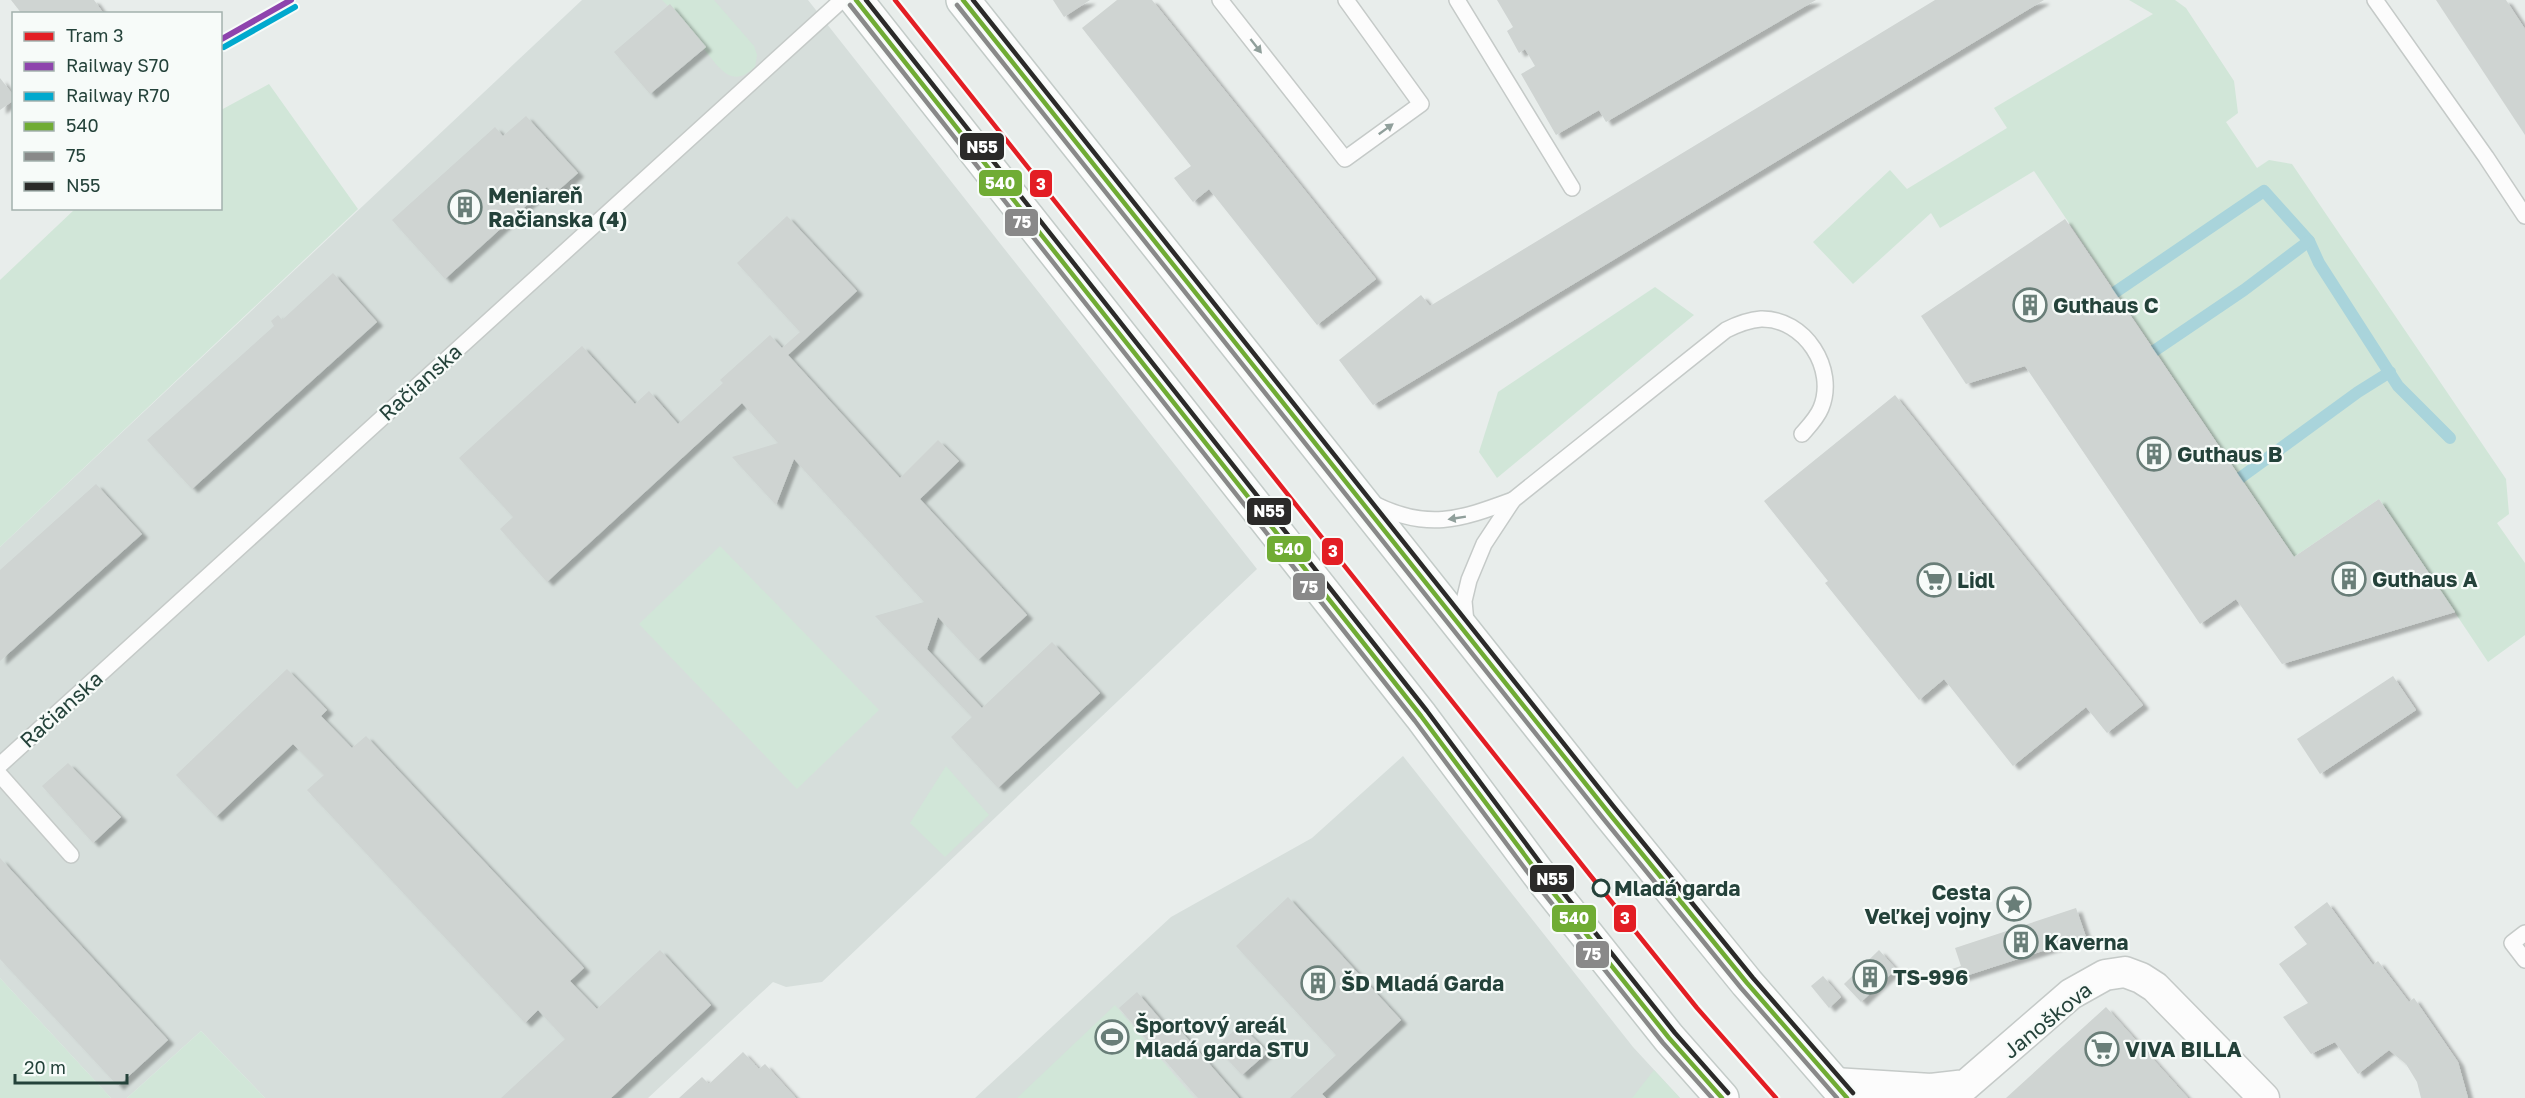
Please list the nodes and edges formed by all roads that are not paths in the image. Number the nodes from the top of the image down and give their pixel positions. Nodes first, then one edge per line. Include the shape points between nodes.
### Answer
1 (842, 0) edge
2 (856, 0) edge
3 (963, 0) edge
4 (1220, 0) edge
5 (1346, 0) edge
6 (1457, 0) edge
7 (2375, 0) edge
8 (1572, 188) dead end
9 (2525, 216) edge
10 (1802, 434) dead end
11 (1355, 494) junction
12 (1513, 500) junction
13 (1466, 635) junction
14 (0, 765) edge
15 (0, 775) edge
16 (71, 855) dead end
17 (2525, 933) edge
18 (2525, 960) edge
19 (1841, 1091) edge
20 (1973, 1091) edge
21 (1722, 1098) edge
22 (2264, 1098) edge

1 - 14 lane, Račianska
2 - 21 main road via 1420,716 1544,881
3 - 11 main road
4 -> 5 lane via 1345,159 1420,104
6 - 8 lane
7 - 9 lane
10 - 12 lane via 1821,409 1826,376 1822,362 1800,334 1783,324 1763,319 1743,322 1726,330
12 -> 11 lane via 1468,516 1423,521 1396,514
11 - 13 main road
12 - 13 lane via 1484,544 1469,580 1464,601
13 - 19 main road via 1747,983
15 - 16 lane
17 - 18 lane via 2512,943
19 - 20 street
20 - 22 street, Janoškova via 2072,994 2105,975 2125,972 2155,987

